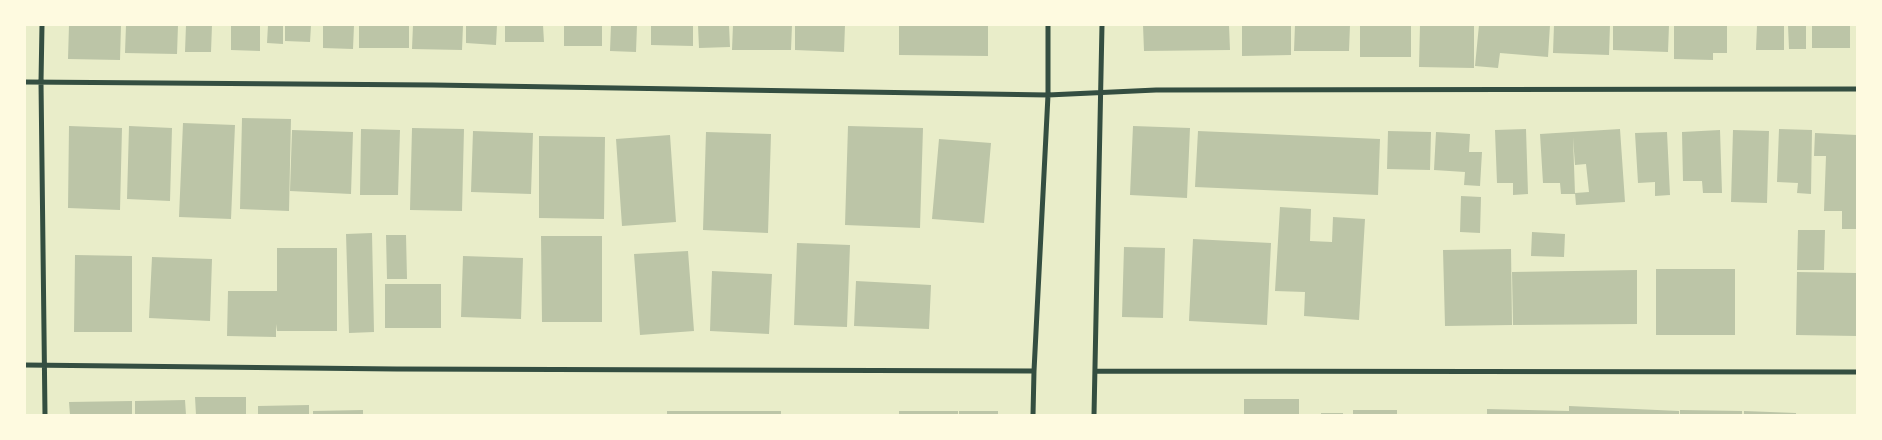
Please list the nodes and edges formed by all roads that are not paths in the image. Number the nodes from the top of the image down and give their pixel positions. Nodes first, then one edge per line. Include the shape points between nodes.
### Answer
1 (42, 25) edge
2 (1048, 25) edge
3 (1102, 25) edge
4 (25, 82) edge
5 (41, 82) junction
6 (1857, 89) edge
7 (1102, 92) junction
8 (1048, 95) junction
9 (25, 364) edge
10 (46, 364) junction
11 (1034, 371) junction
12 (1095, 371) junction
13 (1857, 372) edge
14 (45, 415) edge
15 (1033, 415) edge
16 (1094, 415) edge

1 - 5 street
2 - 8 street
3 - 7 street
4 - 5 street
5 - 8 street
5 - 10 street
6 - 7 street
7 - 8 street
7 - 12 street
8 - 11 street
9 - 10 street
10 - 11 street via 396,369
10 - 14 street
11 - 15 street
12 - 13 street
12 - 16 street

